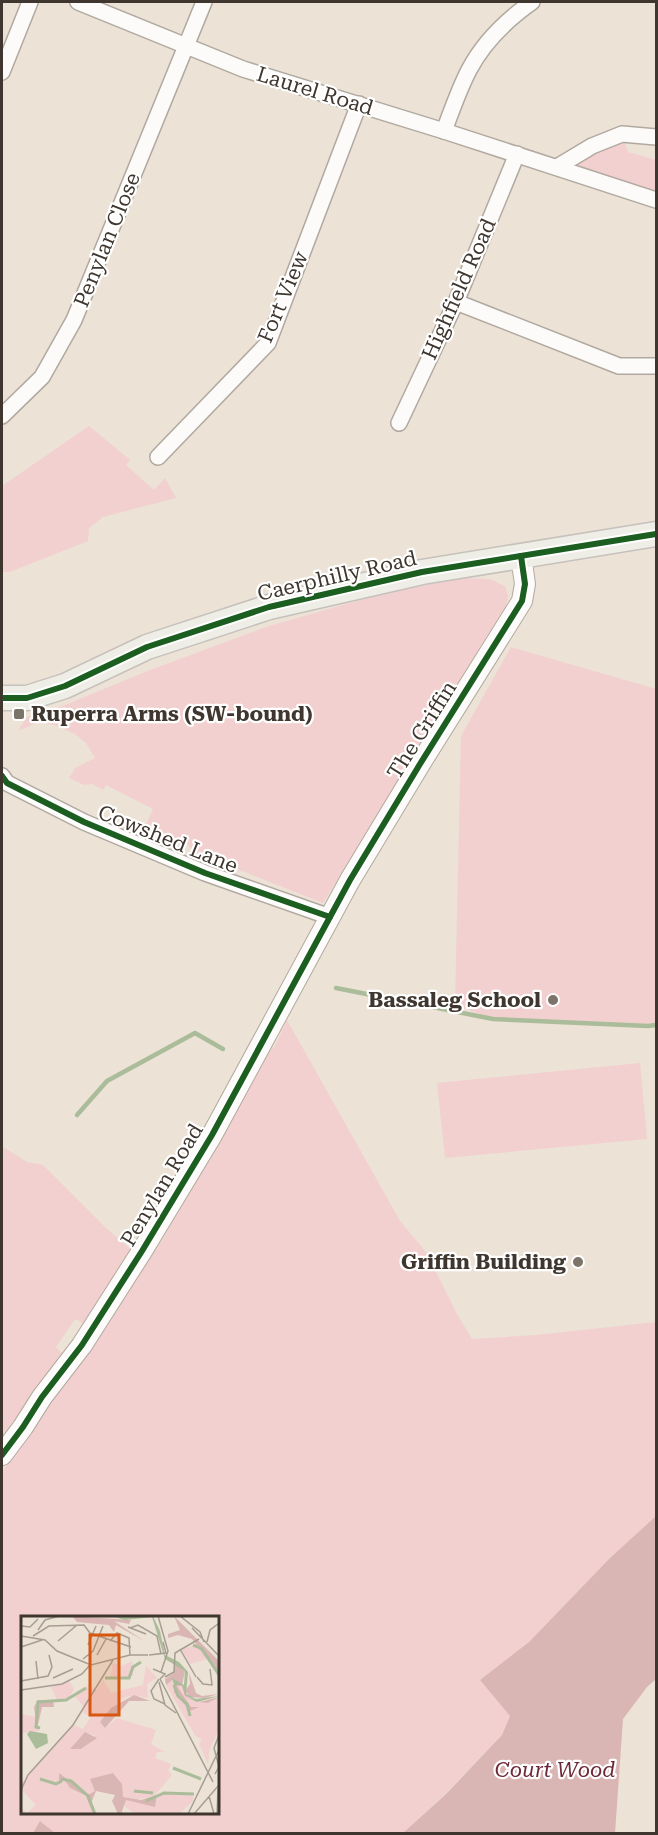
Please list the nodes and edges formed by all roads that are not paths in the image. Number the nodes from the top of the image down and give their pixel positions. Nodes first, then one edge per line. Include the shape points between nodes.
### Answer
1 (30, 2) edge
2 (78, 2) edge
3 (204, 2) edge
4 (532, 2) edge
5 (185, 46) junction
6 (2, 72) edge
7 (359, 104) junction
8 (444, 131) junction
9 (657, 137) edge
10 (517, 154) junction
11 (557, 167) junction
12 (657, 200) edge
13 (456, 302) junction
14 (657, 366) edge
15 (2, 416) edge
16 (399, 423) dead end
17 (158, 457) dead end
18 (657, 534) edge
19 (521, 556) junction
20 (2, 698) edge
21 (2, 776) edge
22 (330, 917) junction
23 (2, 1455) edge

1 - 6 street
2 - 5 street, Laurel Road
3 - 5 street, Penylan Close
4 - 8 street via 485,46 470,68
5 - 7 street, Laurel Road via 243,69
5 - 15 street, Penylan Close via 74,320 42,377
7 - 8 street, Laurel Road
7 - 17 street, Fort View via 268,343
8 - 10 street, Laurel Road
9 - 11 street via 622,134
10 - 11 street, Laurel Road
10 - 13 street, Highfield Road
11 - 12 street, Laurel Road
13 - 14 street via 619,366
13 - 16 street, Highfield Road
18 - 19 main road, Caerphilly Road
19 - 20 main road, Caerphilly Road via 422,572 269,607 147,647 65,686 27,698
19 - 22 street, The Griffin via 525,584 522,601
21 - 22 street, Cowshed Lane via 7,783 84,822 213,876
22 - 23 street, Penylan Road via 212,1135 142,1251 82,1345

